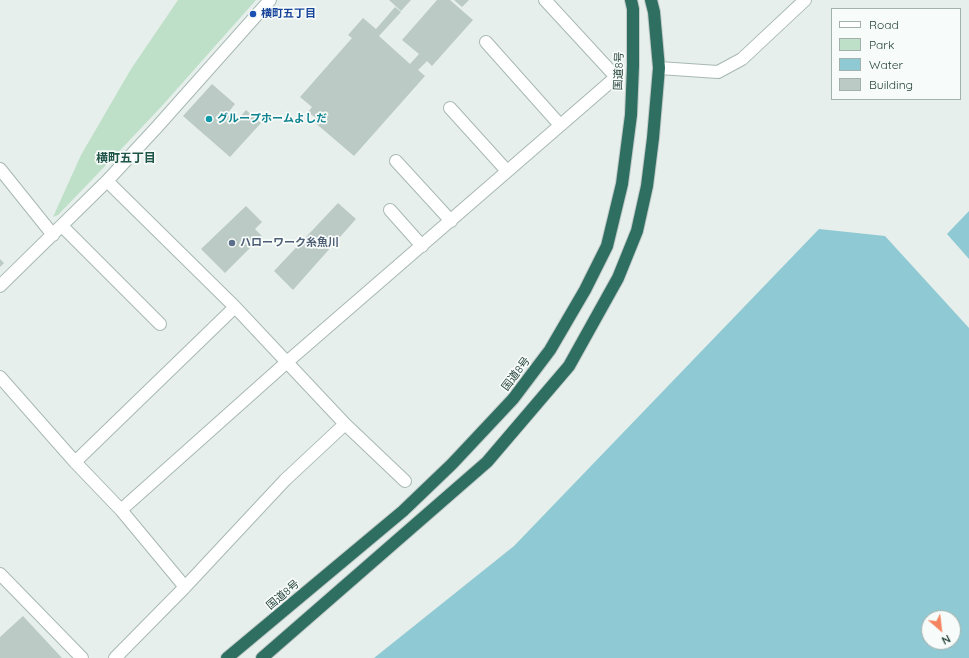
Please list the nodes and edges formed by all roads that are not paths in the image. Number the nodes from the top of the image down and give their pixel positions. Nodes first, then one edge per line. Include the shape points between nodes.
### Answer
1 (270, 0) edge
2 (545, 0) edge
3 (631, 0) edge
4 (651, 0) edge
5 (804, 0) edge
6 (486, 42) dead end
7 (659, 68) junction
8 (450, 108) dead end
9 (560, 125) junction
10 (396, 161) dead end
11 (0, 169) edge
12 (507, 172) junction
13 (107, 180) junction
14 (390, 210) dead end
15 (451, 221) junction
16 (58, 230) junction
17 (422, 246) junction
18 (0, 286) edge
19 (235, 307) junction
20 (160, 324) dead end
21 (287, 362) junction
22 (0, 377) edge
23 (345, 424) junction
24 (75, 462) junction
25 (404, 481) dead end
26 (121, 510) junction
27 (0, 574) edge
28 (185, 587) junction
29 (82, 658) edge
30 (115, 658) edge
31 (228, 658) edge
32 (262, 658) edge

1 - 13 street
2 - 9 street via 616,77
3 - 31 highway, 国道8号 via 631,115 622,184 607,246 550,350 513,399 452,464 403,511
4 - 7 highway
5 - 7 street via 742,59 718,72
6 - 9 street
7 - 32 highway via 647,186 637,231 618,278 569,366 487,462
8 - 12 street
9 - 12 street
10 - 15 street
11 - 16 street
12 - 15 street
13 - 16 street
13 - 19 street
14 - 17 street
15 - 17 street
16 - 18 street
16 - 20 street
17 - 21 street
19 - 21 street
19 - 24 street
21 - 23 street
21 - 26 street
22 - 24 street
23 - 25 street
23 - 28 street via 285,480
24 - 26 street
26 - 28 street
27 - 29 street
28 - 30 street

